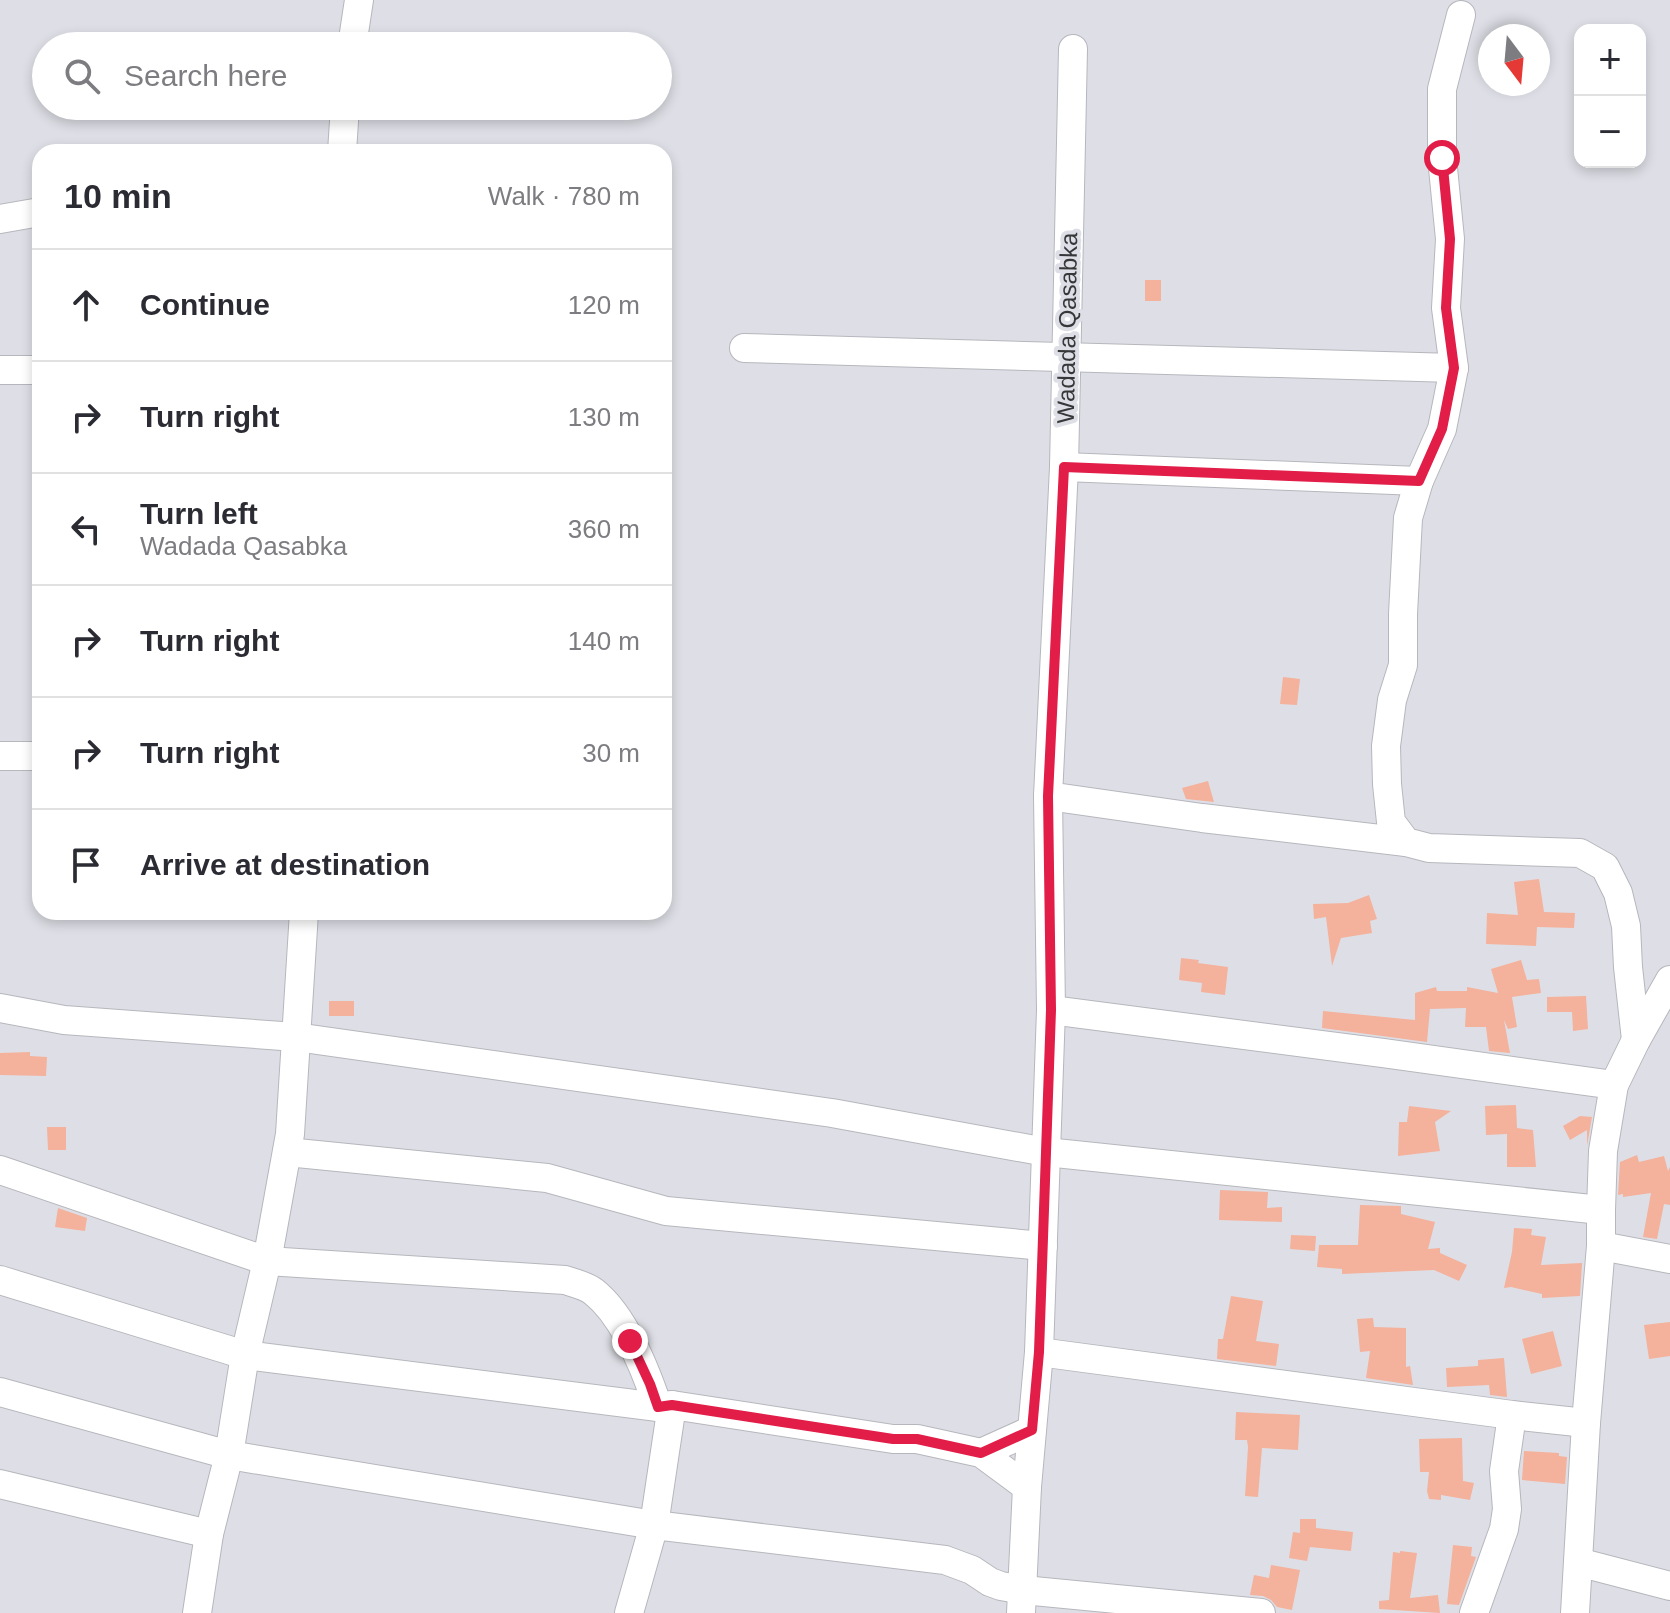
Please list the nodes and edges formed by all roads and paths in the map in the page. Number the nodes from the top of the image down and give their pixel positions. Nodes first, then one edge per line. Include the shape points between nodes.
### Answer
1 (359, 0) edge
2 (1461, 15) dead end
3 (354, 32) edge
4 (1073, 49) dead end
5 (344, 120) edge
6 (343, 144) edge
7 (32, 213) edge
8 (0, 219) edge
9 (744, 348) dead end
10 (1067, 357) junction
11 (1454, 368) junction
12 (0, 370) edge
13 (32, 370) edge
14 (1064, 467) junction
15 (1419, 481) junction
16 (0, 756) edge
17 (32, 756) edge
18 (1048, 796) junction
19 (1406, 842) junction
20 (303, 920) edge
21 (1670, 980) edge
22 (0, 1008) edge
23 (1051, 1010) junction
24 (296, 1037) junction
25 (1636, 1040) junction
26 (1614, 1085) junction
27 (287, 1152) junction
28 (1046, 1152) junction
29 (1, 1174) edge
30 (1601, 1210) junction
31 (1043, 1246) junction
32 (1601, 1246) junction
33 (1670, 1259) edge
34 (267, 1261) junction
35 (0, 1280) edge
36 (1039, 1352) junction
37 (245, 1355) junction
38 (0, 1392) edge
39 (665, 1406) junction
40 (1512, 1415) junction
41 (1586, 1423) junction
42 (1032, 1430) junction
43 (981, 1453) junction
44 (229, 1455) junction
45 (0, 1484) edge
46 (1027, 1487) junction
47 (654, 1525) junction
48 (209, 1534) junction
49 (1578, 1562) junction
50 (1670, 1586) edge
51 (1022, 1602) edge
52 (197, 1613) edge
53 (629, 1613) edge
54 (1261, 1613) edge
55 (1474, 1613) edge
56 (1575, 1613) edge

1 - 3 street
2 - 11 street via 1442,89 1450,239 1446,308
4 - 10 street, Wadada Qasabka
5 - 6 street
7 - 8 street
9 - 10 street
10 - 11 street
10 - 14 street, Wadada Qasabka
11 - 15 street via 1442,429
12 - 13 street
14 - 15 street
14 - 18 street, Wadada Qasabka
15 - 19 street via 1408,518 1403,665 1386,746 1391,822
16 - 17 street
18 - 19 street
18 - 23 street, Wadada Qasabka
19 - 25 street via 1429,848 1580,853 1605,867 1626,926
20 - 24 street
21 - 25 street
22 - 24 street via 64,1020
23 - 26 street
23 - 28 street, Wadada Qasabka
24 - 27 street
24 - 28 street via 832,1113
25 - 26 street
26 - 30 street via 1603,1151
27 - 31 street via 547,1178 666,1211
27 - 34 street
28 - 30 street
28 - 31 street, Wadada Qasabka
29 - 34 street
30 - 32 street
31 - 36 street, Wadada Qasabka
32 - 33 street
32 - 41 street
34 - 37 street
34 - 39 street via 565,1280 593,1290 630,1341
35 - 37 street
36 - 40 street
36 - 42 street, Wadada Qasabka
37 - 39 street
37 - 44 street
38 - 44 street
39 - 43 street via 917,1439
39 - 47 street
40 - 41 street
40 - 55 street via 1504,1471 1504,1529
41 - 49 street
42 - 43 street
42 - 46 street, Wadada Qasabka
43 - 46 street
44 - 47 street
44 - 48 street
45 - 48 street
46 - 51 street, Wadada Qasabka
47 - 51 street via 945,1560 972,1570
47 - 53 street
48 - 52 street
49 - 50 street
49 - 56 street
51 - 54 street

